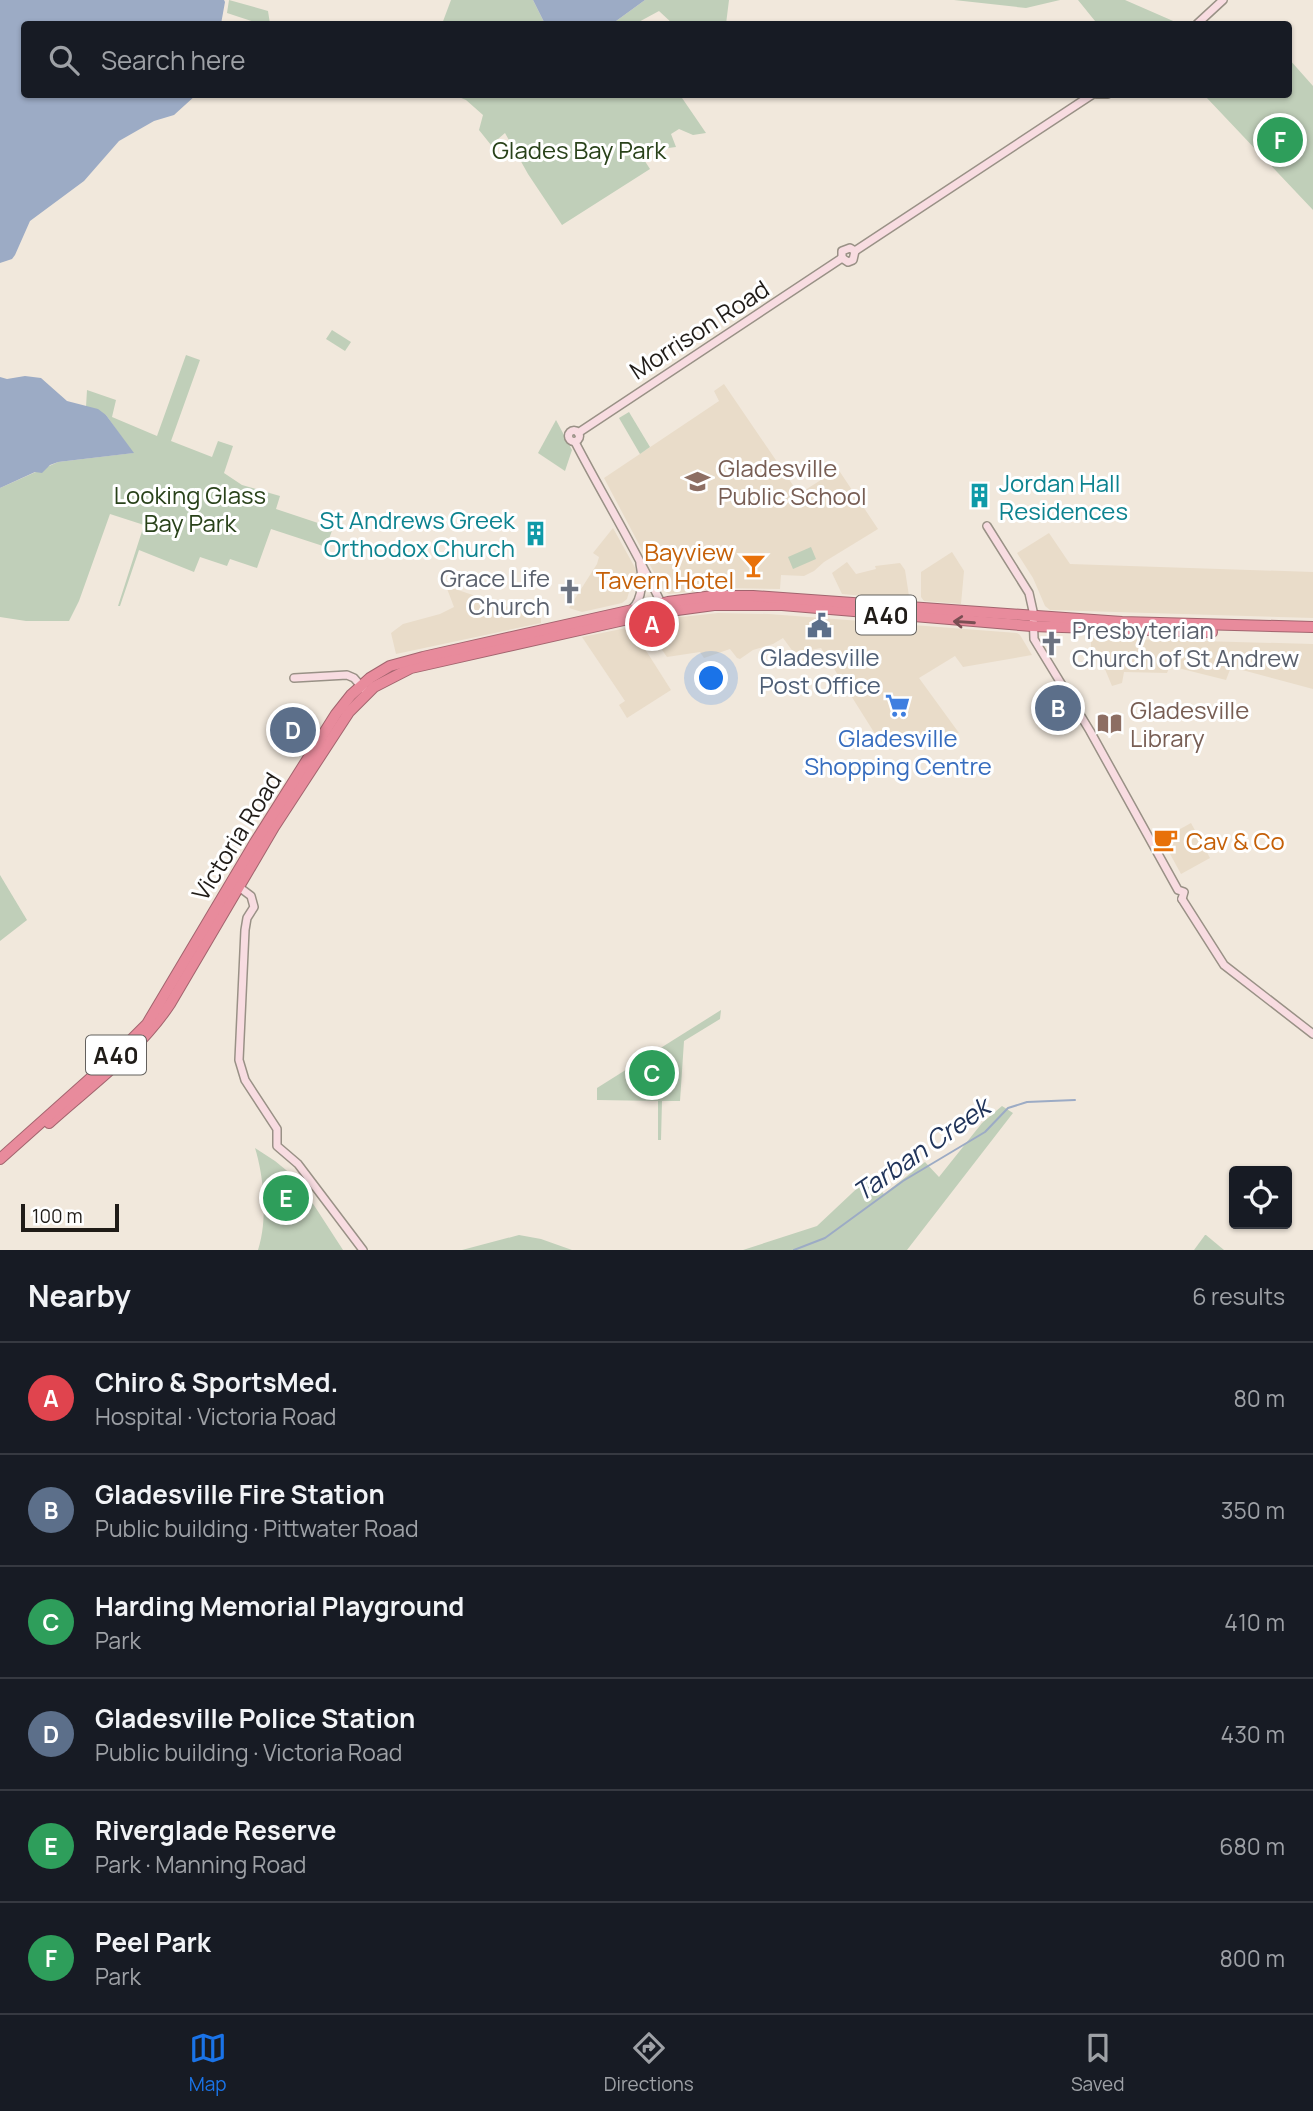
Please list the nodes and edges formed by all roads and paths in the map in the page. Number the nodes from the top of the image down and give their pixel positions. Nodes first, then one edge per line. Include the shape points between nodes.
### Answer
1 (1223, 0) edge
2 (1200, 21) edge
3 (1089, 98) edge
4 (987, 526) dead end
5 (639, 560) junction
6 (658, 608) junction
7 (629, 611) junction
8 (1033, 622) junction
9 (1313, 627) edge
10 (1313, 633) edge
11 (294, 678) dead end
12 (363, 689) junction
13 (235, 884) junction
14 (1313, 1034) edge
15 (0, 1159) edge
16 (0, 1168) edge
17 (363, 1250) edge

1 - 2 street
3 - 5 street, Morrison Road via 855,251 853,260 842,258 578,433 569,434
4 - 8 street via 1029,593
5 - 6 street
5 - 7 street via 639,600
6 - 7 highway, Victoria Road / A40
6 - 8 highway, Victoria Road / A40 via 769,605
6 - 12 highway, Victoria Road / A40 via 411,667
7 - 12 highway, Victoria Road / A40 via 409,660 390,666
8 - 9 highway, Victoria Road / A40
8 - 10 highway, Victoria Road / A40
8 - 14 street via 1034,639 1178,890 1175,897 1182,900 1224,965
11 - 12 street via 347,675
12 - 13 highway, Victoria Road / A40
13 - 15 highway, Victoria Road / A40 via 147,1024
13 - 16 highway, Victoria Road / A40 via 170,1004 152,1028
13 - 17 street via 251,896 254,907 245,930 241,1070 277,1129 277,1146 298,1164

